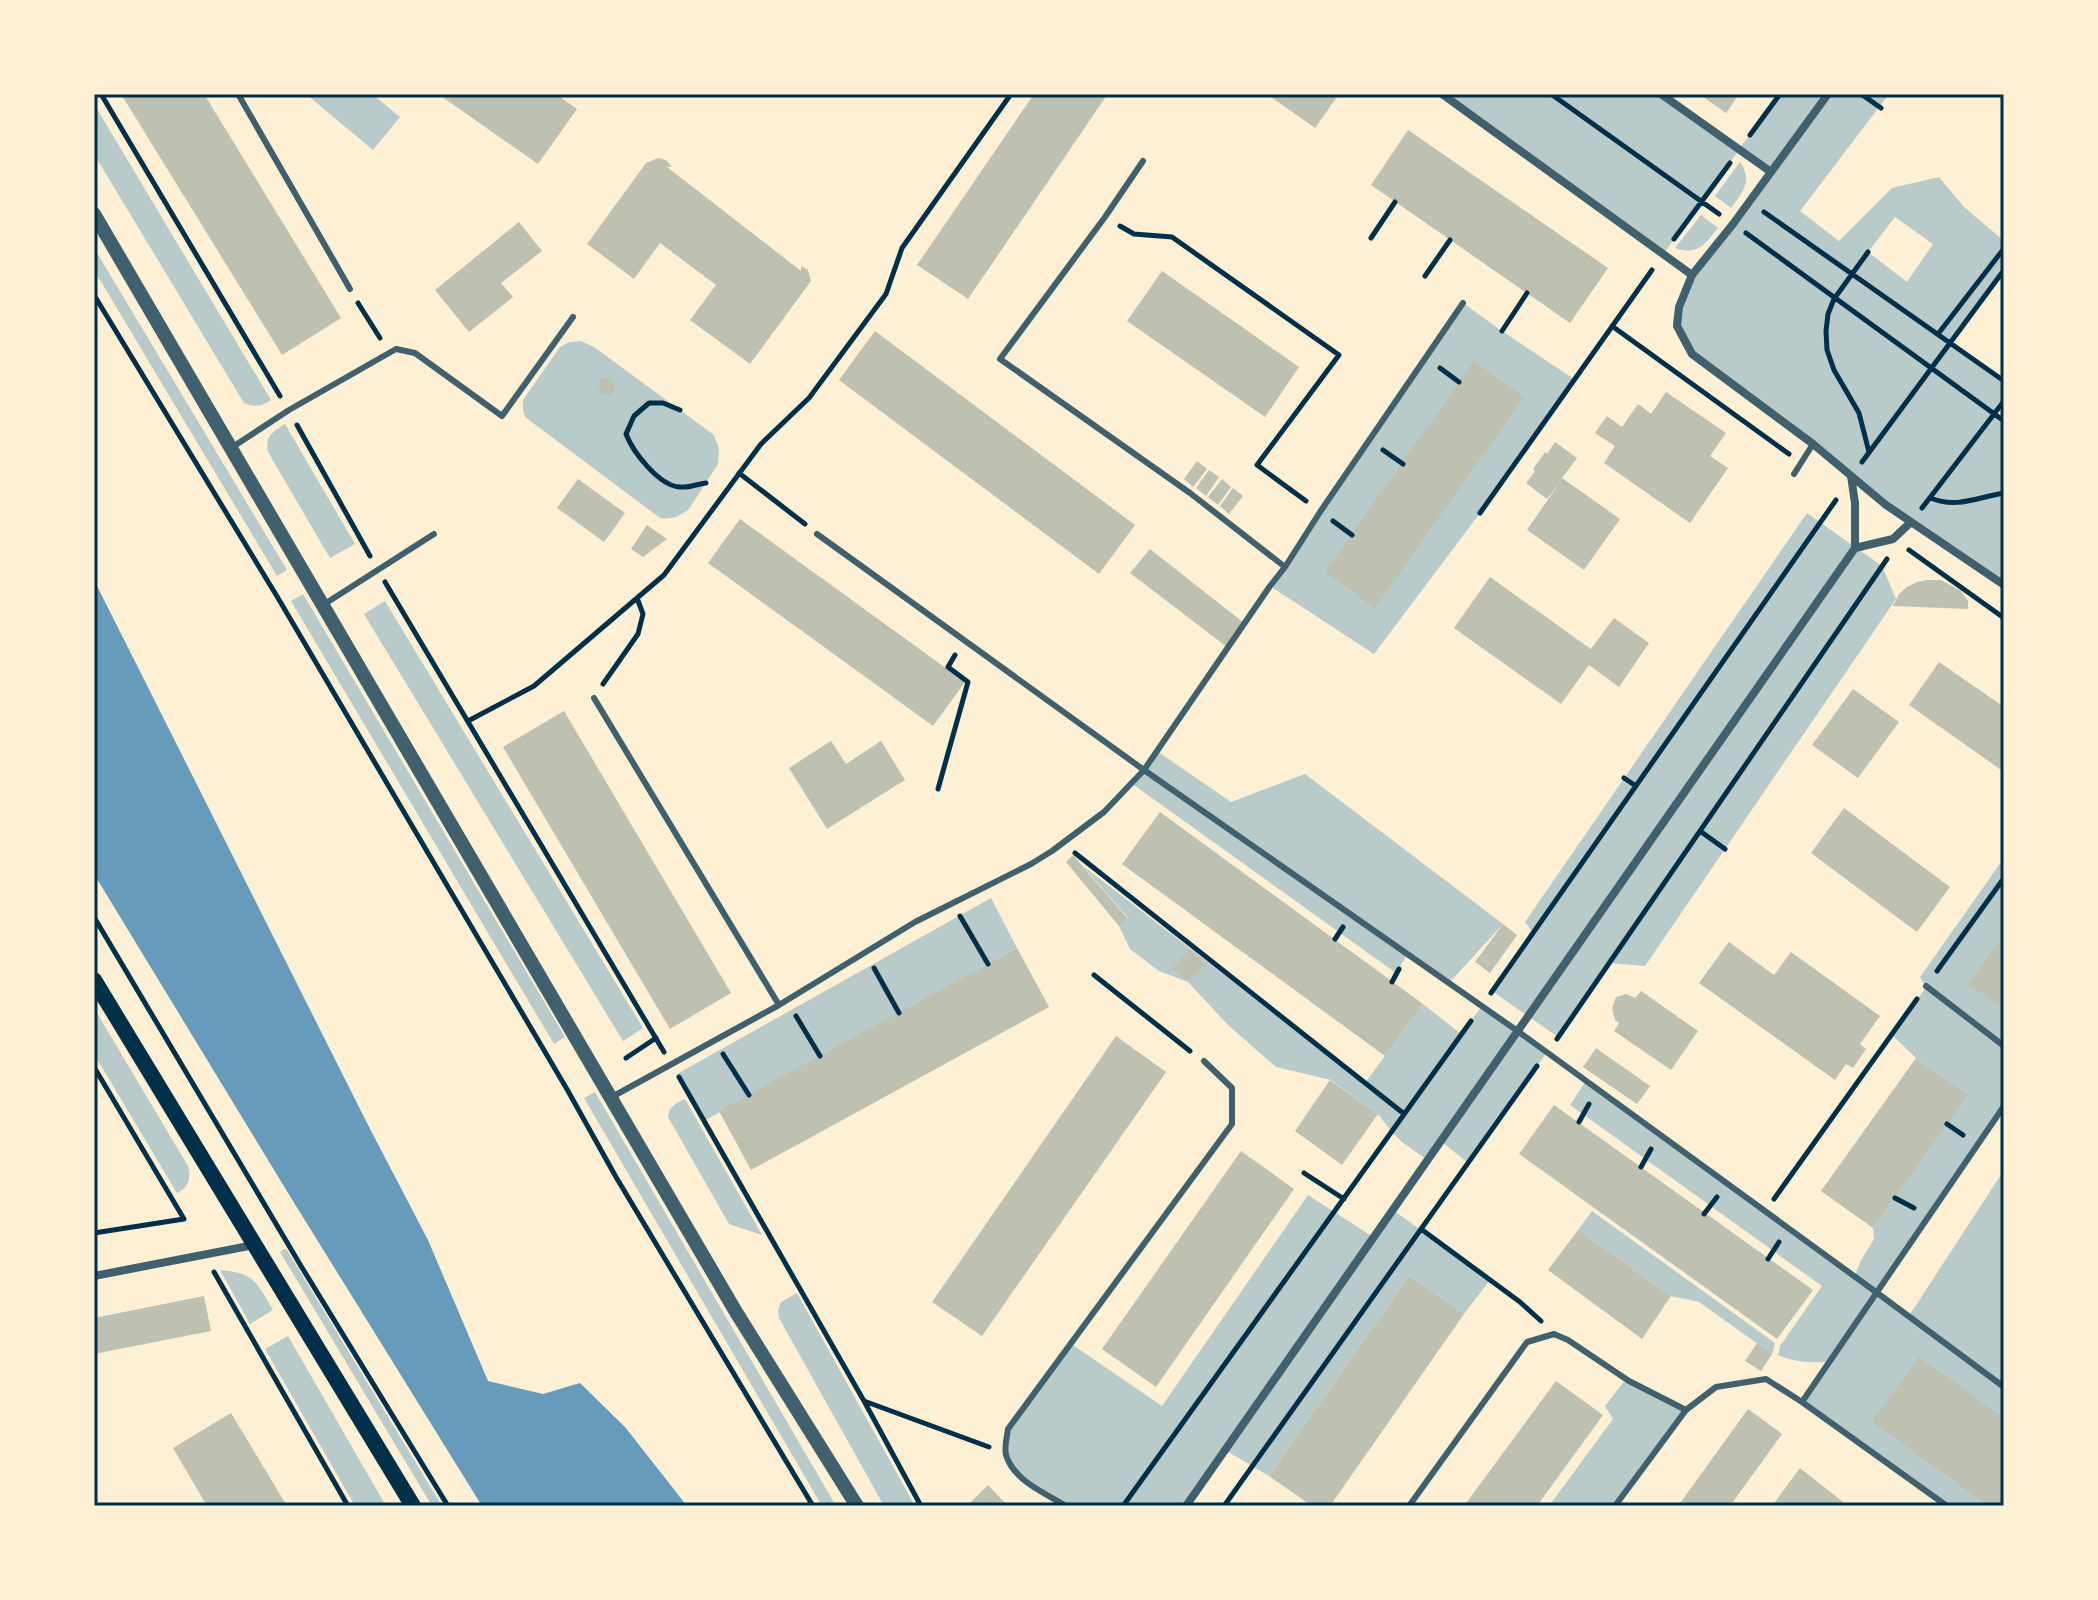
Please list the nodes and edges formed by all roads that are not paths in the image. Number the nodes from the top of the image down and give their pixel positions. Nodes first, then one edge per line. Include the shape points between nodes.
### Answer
1 (238, 94) edge
2 (1442, 94) edge
3 (1661, 94) edge
4 (1828, 94) edge
5 (1143, 161) dead end
6 (1771, 172) junction
7 (94, 214) edge
8 (1692, 275) junction
9 (350, 289) road end
10 (1463, 303) dead end
11 (573, 317) dead end
12 (1813, 444) junction
13 (231, 448) junction
14 (1794, 474) dead end
15 (1851, 476) junction
16 (1911, 522) junction
17 (434, 534) dead end
18 (817, 534) road end
19 (1855, 548) junction
20 (1285, 567) junction
21 (2004, 585) edge
22 (323, 605) junction
23 (594, 698) road end
24 (1144, 770) junction
25 (94, 980) edge
26 (1928, 983) road end
27 (779, 1005) junction
28 (1519, 1032) junction
29 (2004, 1046) edge
30 (1204, 1061) road end
31 (610, 1098) junction
32 (2004, 1106) edge
33 (255, 1245) junction
34 (94, 1276) edge
35 (1876, 1292) junction
36 (2004, 1387) edge
37 (1802, 1402) junction
38 (1686, 1410) junction
39 (413, 1506) edge
40 (857, 1506) edge
41 (1066, 1506) edge
42 (1186, 1506) edge
43 (1409, 1506) edge
44 (1615, 1506) edge
45 (1947, 1506) edge

1 - 9 lane
2 - 8 street
3 - 6 street
4 - 6 street
5 - 20 lane via 1000,359
6 - 8 street
7 - 13 street
8 - 12 street via 1677,326 1692,354
10 - 20 lane
11 - 13 lane via 502,416 415,353 396,349
12 - 14 lane
12 - 15 street
13 - 22 street
15 - 16 street
15 - 19 street
16 - 19 street via 1893,539
16 - 21 street
17 - 22 lane
18 - 24 lane
19 - 28 street
20 - 24 lane
22 - 31 street
23 - 27 lane
24 - 27 lane via 1104,812 1031,864 915,922
24 - 28 lane
25 - 33 main road
26 - 29 lane
27 - 31 lane
28 - 35 lane
28 - 42 street
30 - 41 lane via 1232,1088 1232,1124 1008,1429 1005,1452 1013,1470
31 - 40 street
32 - 35 lane
33 - 34 street
33 - 39 main road
35 - 36 lane
35 - 37 lane
37 - 38 lane via 1766,1379 1716,1387
37 - 45 lane
38 - 43 lane via 1554,1334 1527,1342
38 - 44 lane

